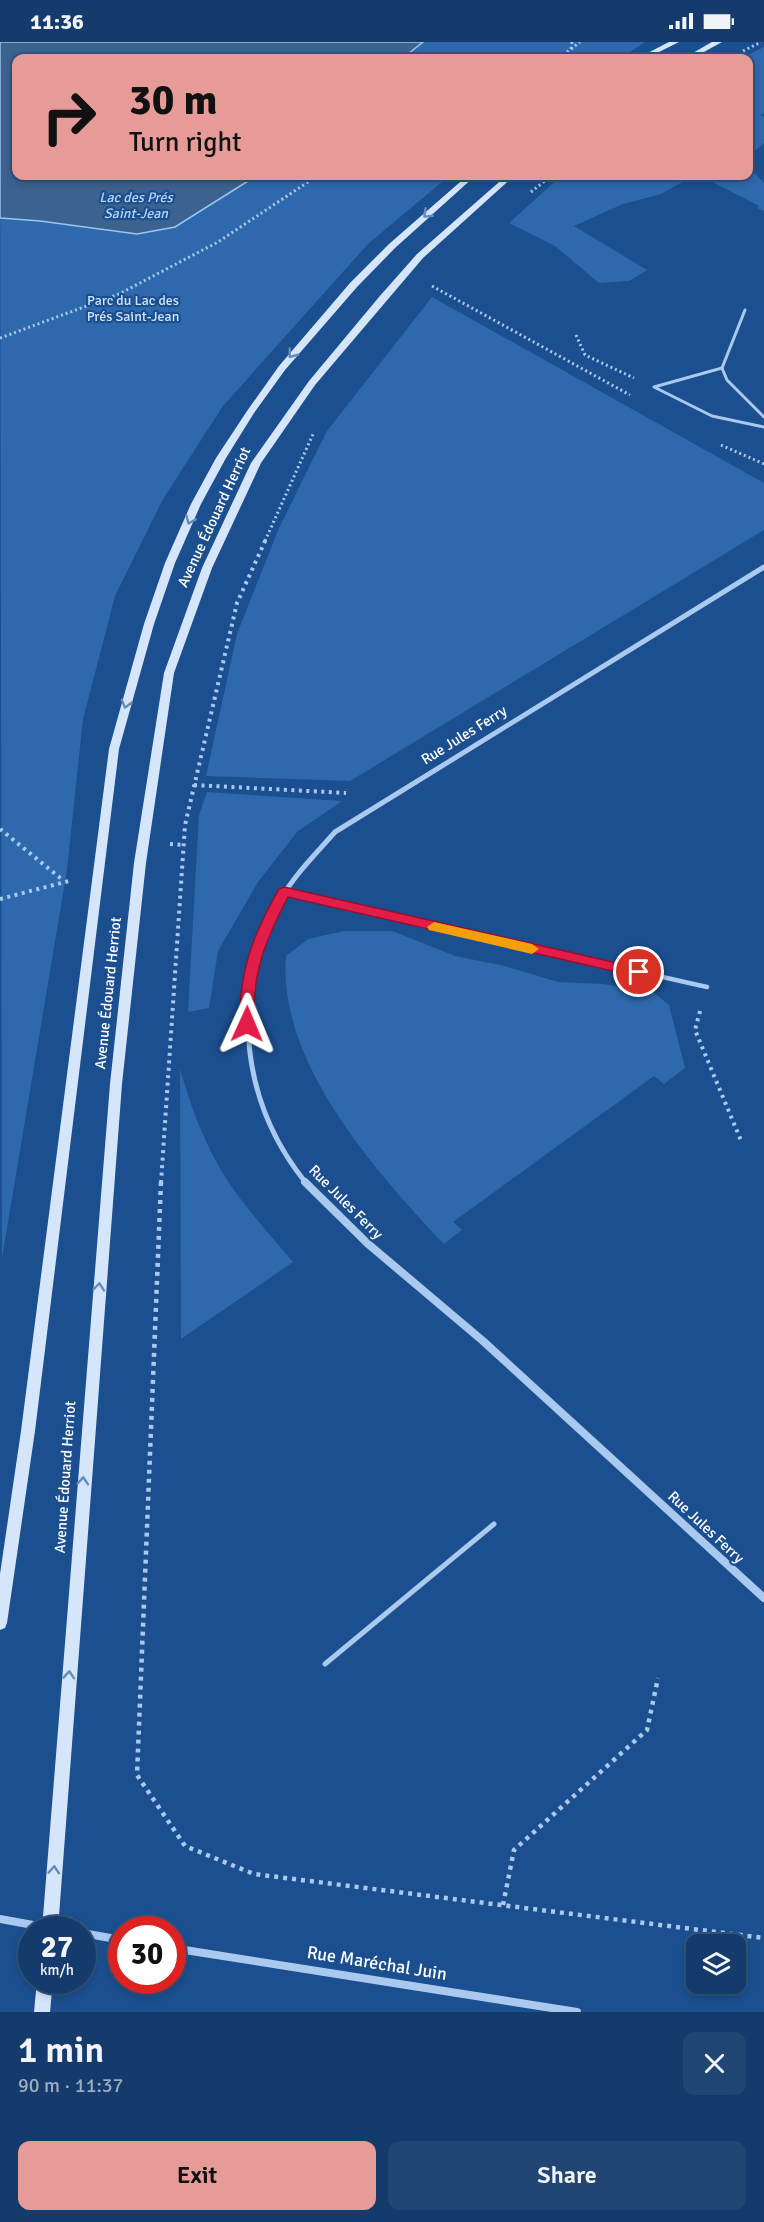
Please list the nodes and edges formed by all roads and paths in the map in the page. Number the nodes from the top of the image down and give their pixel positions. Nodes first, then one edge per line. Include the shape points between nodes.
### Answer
1 (572, 42) edge
2 (580, 42) edge
3 (675, 42) edge
4 (718, 42) edge
5 (571, 49) junction
6 (564, 54) edge
7 (650, 54) edge
8 (696, 54) edge
9 (311, 180) edge
10 (467, 180) edge
11 (506, 180) edge
12 (432, 286) dead end
13 (745, 310) dead end
14 (576, 335) dead end
15 (0, 339) edge
16 (723, 368) junction
17 (654, 387) junction
18 (636, 398) dead end
19 (764, 417) edge
20 (764, 427) edge
21 (718, 443) dead end
22 (764, 464) edge
23 (764, 567) edge
24 (194, 785) dead end
25 (391, 796) junction
26 (0, 829) edge
27 (64, 881) junction
28 (96, 881) junction
29 (284, 892) junction
30 (0, 899) edge
31 (707, 987) joint
32 (742, 1143) dead end
33 (494, 1524) dead end
34 (764, 1598) edge
35 (0, 1623) edge
36 (325, 1664) dead end
37 (658, 1678) dead end
38 (503, 1905) dead end
39 (53, 1916) edge
40 (0, 1918) edge
41 (18, 1922) edge
42 (186, 1950) edge
43 (44, 1994) edge
44 (42, 2012) edge
45 (577, 2012) edge

1 - 5 path
2 - 5 path
3 - 7 main road
4 - 8 main road
5 - 6 path
9 - 15 path via 218,243 119,294
10 -> 28 main road, Avenue Édouard Herriot via 393,247 296,349 240,427 196,504 161,588 135,666 114,749
39 -> 11 main road, Avenue Édouard Herriot via 116,1084 140,863 169,672 207,568 256,463 312,383 382,299 420,256
12 - 18 path
13 - 16 lane
14 - 17 path via 585,355
16 - 17 lane
16 - 19 lane via 727,380
17 - 20 lane via 712,416
21 - 22 path
23 - 25 street, Rue Jules Ferry
24 - 25 path
25 - 29 street, Rue Jules Ferry via 336,832 314,852
26 - 27 path
27 - 28 path
27 - 30 path
28 - 35 main road, Avenue Édouard Herriot via 28,1431
29 - 31 lane
29 - 34 street, Rue Jules Ferry via 259,939 251,964 246,1003 248,1044 270,1125 300,1176 350,1228 480,1339
31 - 32 path via 695,1030
33 - 36 lane
37 - 38 path via 647,1730 514,1850
40 - 41 street
42 - 45 street, Rue Maréchal Juin
43 - 44 main road

